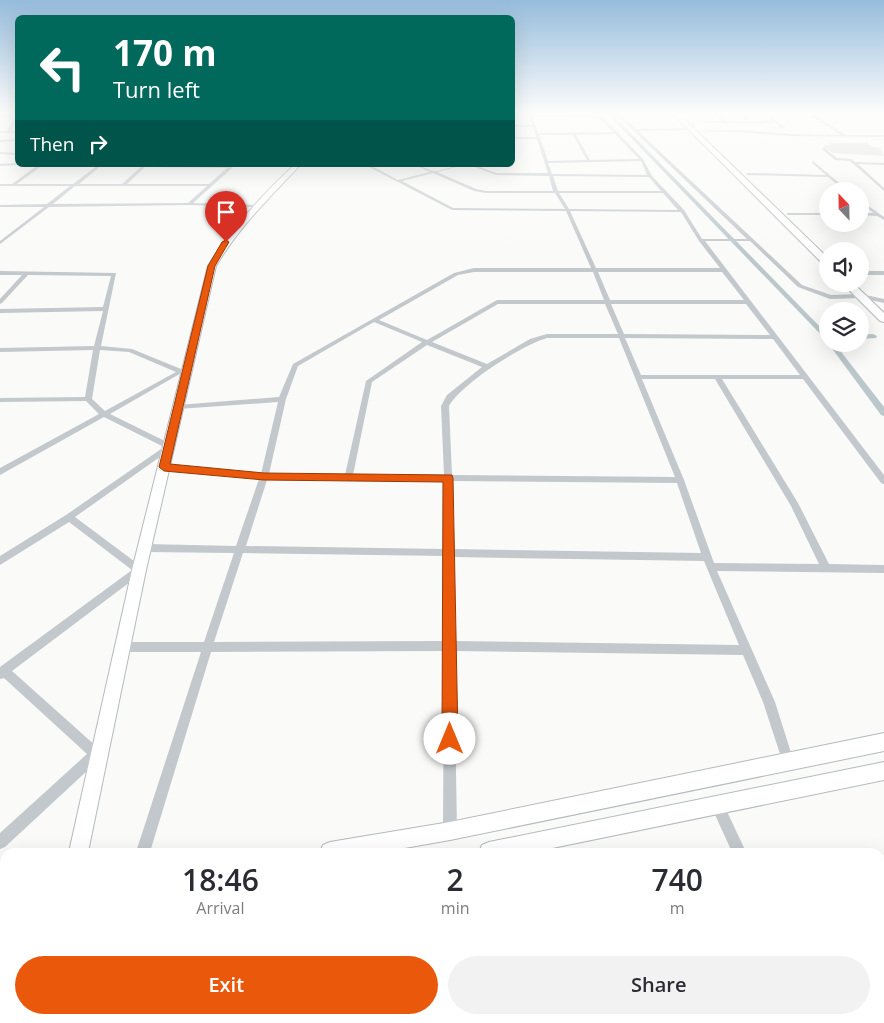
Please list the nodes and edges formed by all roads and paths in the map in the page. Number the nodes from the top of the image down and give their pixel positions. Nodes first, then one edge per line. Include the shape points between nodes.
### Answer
1 (546, 162) joint
2 (557, 162) edge
3 (643, 162) edge
4 (669, 162) edge
5 (726, 162) edge
6 (735, 162) edge
7 (813, 162) dead end
8 (873, 162) edge
9 (854, 163) joint
10 (15, 164) edge
11 (0, 165) edge
12 (38, 167) edge
13 (97, 167) edge
14 (143, 167) edge
15 (232, 167) edge
16 (295, 167) edge
17 (371, 167) edge
18 (422, 167) edge
19 (453, 167) edge
20 (477, 167) edge
21 (432, 172) junction
22 (748, 174) junction
23 (551, 175) junction
24 (650, 176) junction
25 (828, 176) junction
26 (398, 181) junction
27 (836, 182) edge
28 (0, 185) edge
29 (13, 185) junction
30 (73, 185) junction
31 (123, 185) junction
32 (210, 185) junction
33 (884, 190) edge
34 (556, 192) junction
35 (664, 192) junction
36 (189, 204) junction
37 (0, 206) edge
38 (46, 206) junction
39 (255, 206) junction
40 (869, 207) edge
41 (567, 209) junction
42 (682, 211) junction
43 (789, 214) junction
44 (819, 214) edge
45 (881, 215) edge
46 (884, 219) edge
47 (809, 233) dead end
48 (701, 240) junction
49 (752, 240) junction
50 (0, 243) edge
51 (819, 255) edge
52 (724, 270) junction
53 (595, 271) junction
54 (0, 273) edge
55 (27, 273) junction
56 (869, 273) edge
57 (884, 273) edge
58 (869, 289) edge
59 (857, 292) edge
60 (861, 296) junction
61 (606, 301) junction
62 (0, 302) edge
63 (748, 302) junction
64 (883, 302) edge
65 (106, 309) junction
66 (0, 311) edge
67 (374, 320) junction
68 (884, 320) edge
69 (621, 336) junction
70 (774, 337) junction
71 (427, 342) junction
72 (97, 348) junction
73 (0, 350) edge
74 (487, 367) junction
75 (183, 370) junction
76 (637, 377) junction
77 (806, 377) junction
78 (718, 378) junction
79 (88, 399) junction
80 (0, 400) edge
81 (282, 400) junction
82 (178, 408) junction
83 (104, 414) junction
84 (170, 447) junction
85 (164, 467) junction
86 (0, 472) edge
87 (349, 476) junction
88 (264, 477) junction
89 (448, 478) junction
90 (680, 480) junction
91 (884, 481) edge
92 (69, 517) junction
93 (146, 548) junction
94 (239, 548) junction
95 (448, 553) junction
96 (707, 557) junction
97 (0, 561) edge
98 (711, 567) junction
99 (826, 569) junction
100 (884, 569) edge
101 (139, 570) junction
102 (124, 646) junction
103 (450, 646) junction
104 (207, 648) junction
105 (746, 650) junction
106 (2, 672) edge
107 (884, 742) edge
108 (98, 753) junction
109 (788, 762) junction
110 (884, 771) edge
111 (717, 806) junction
112 (450, 831) junction
113 (0, 842) edge
114 (553, 847) edge
115 (79, 848) edge
116 (145, 848) edge
117 (353, 848) edge
118 (540, 848) edge
119 (737, 848) edge

1 - 2 street
1 - 23 street
3 - 24 street
4 - 49 street
5 - 51 highway
6 - 22 highway
7 - 25 street
8 - 9 street
9 - 33 street
10 - 11 street
12 - 29 street
13 - 30 street
14 - 31 street
15 - 32 street
16 - 39 main road
17 - 26 street
18 - 21 street
19 - 21 street
20 - 23 street via 496,174
21 - 26 street
21 - 34 street via 486,192
22 - 25 street
22 - 43 highway
23 - 24 street
23 - 34 street
24 - 35 street
25 - 27 street
26 - 41 street via 452,209
28 - 29 street
29 - 30 street
30 - 31 street
30 - 38 street
31 - 32 street
32 - 36 street
34 - 35 street
34 - 41 street
35 - 42 street
36 - 38 street
36 - 39 street
37 - 38 street
38 - 50 street
39 - 75 main road via 226,242 212,266
40 - 45 street
41 - 42 street
41 - 53 street
42 - 48 street
43 - 44 street
43 - 47 highway
45 - 46 street
48 - 49 street
48 - 52 street
49 - 60 street via 800,286 830,297
52 - 53 street
52 - 63 street
53 - 61 street
53 - 67 street via 474,270 456,274
54 - 55 street
55 - 62 street
55 - 65 street via 114,274
56 - 57 street
58 - 64 highway
59 - 60 highway
60 - 64 street
60 - 68 highway
61 - 63 street
61 - 69 street
61 - 71 street via 497,302
63 - 70 street
65 - 66 street
65 - 72 street
67 - 71 street
67 - 81 street via 295,366
69 - 70 street
69 - 74 street via 547,336 532,340
69 - 76 street
70 - 77 street
71 - 74 street
71 - 87 street via 369,381
72 - 73 street
72 - 75 street via 130,350
72 - 79 street
74 - 89 street via 450,396 445,406
75 - 82 main road
75 - 83 street
76 - 78 street
76 - 90 street
77 - 78 street
77 - 91 street
78 - 99 street via 795,505
79 - 80 street
79 - 83 street
81 - 82 street
81 - 88 street
82 - 84 main road
83 - 84 street
83 - 86 street
84 - 85 main road
84 - 92 street
85 - 88 street
85 - 93 main road
87 - 88 street
87 - 89 street
88 - 94 street
89 - 90 street
89 - 95 street
90 - 96 street
92 - 97 street
92 - 101 street
93 - 94 street
93 - 101 main road
94 - 95 street
94 - 104 street
95 - 96 street
95 - 103 street
96 - 98 street
98 - 99 street
98 - 105 street
99 - 100 street
101 - 102 main road
101 - 106 street
102 - 104 street
102 - 108 main road
103 - 104 street
103 - 105 street
103 - 112 street
104 - 116 street
105 - 109 street via 769,702
106 - 108 street
107 - 109 main road
108 - 113 street
108 - 115 main road
109 - 112 main road
110 - 111 main road
111 - 114 main road
111 - 119 street
112 - 117 main road
114 - 118 main road

